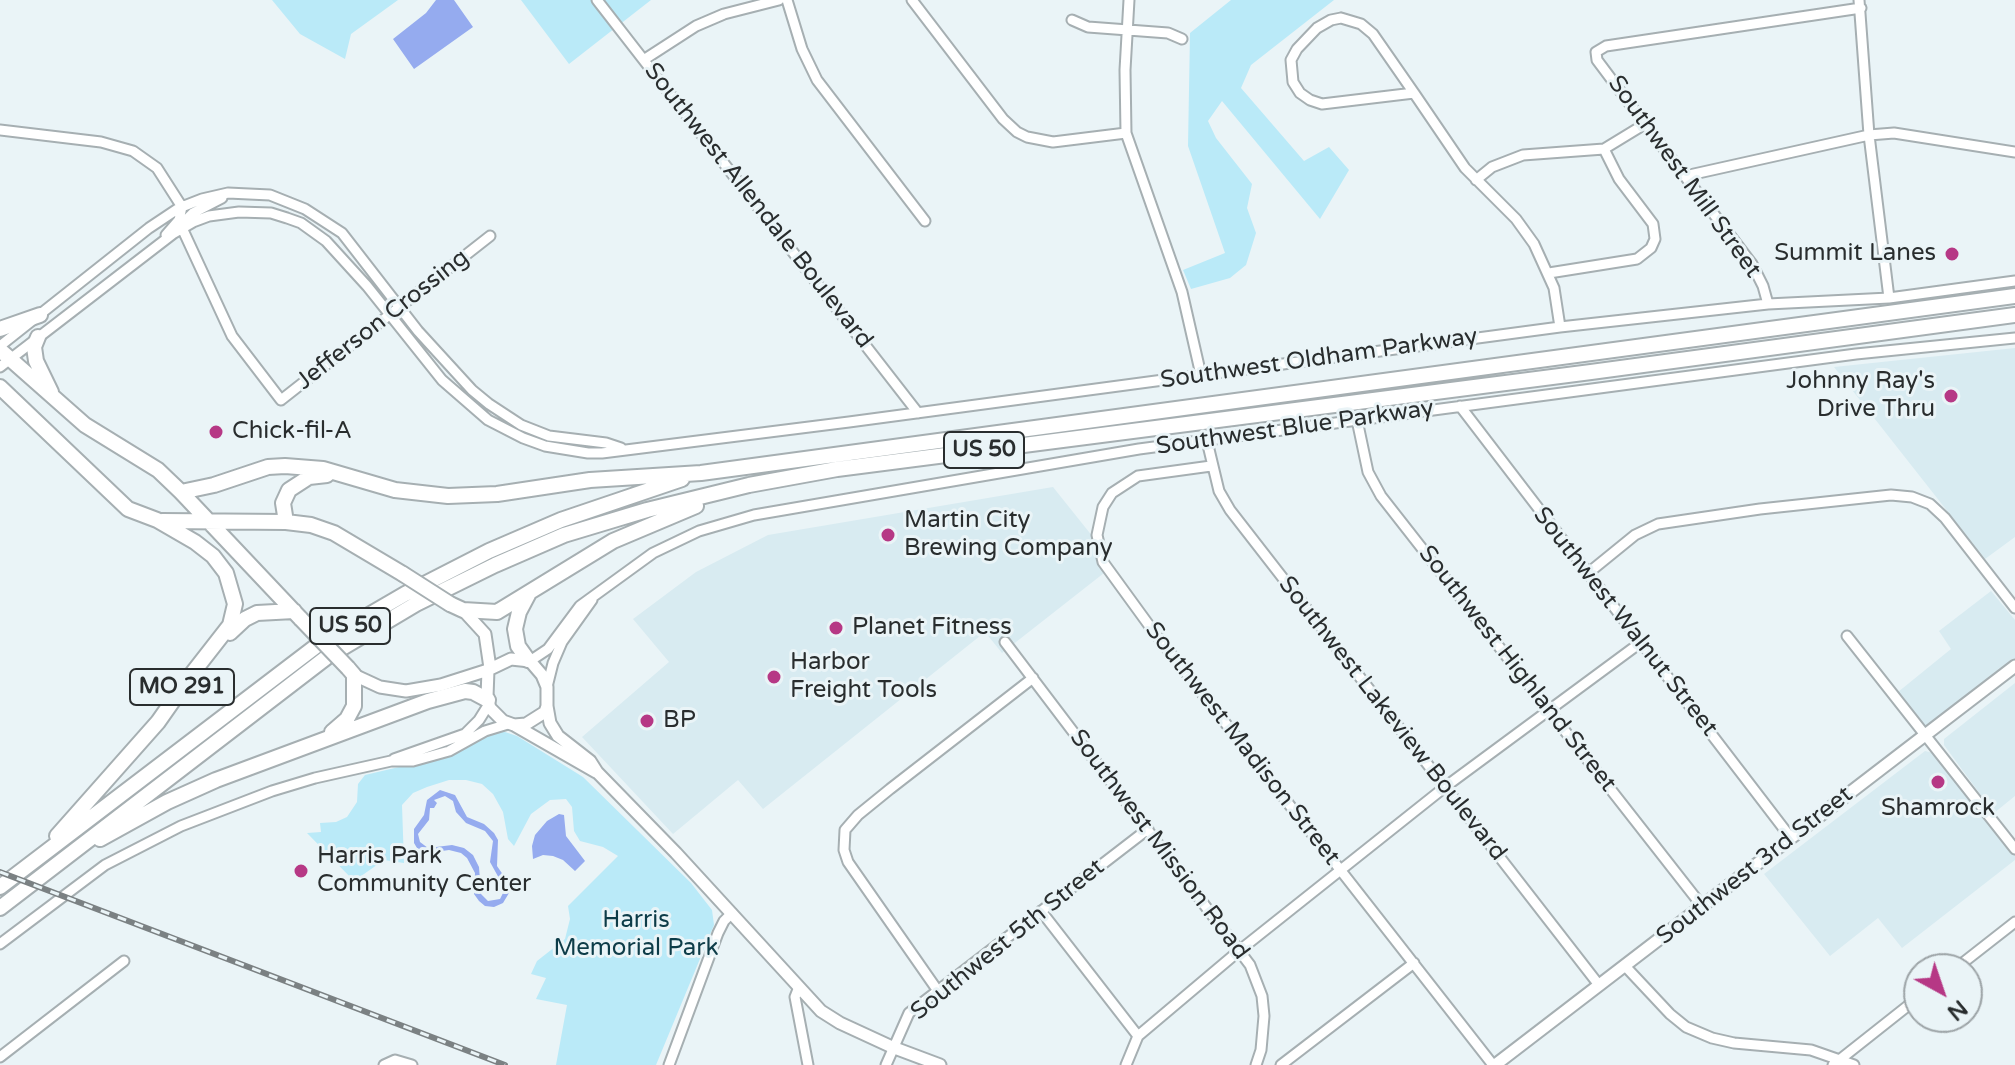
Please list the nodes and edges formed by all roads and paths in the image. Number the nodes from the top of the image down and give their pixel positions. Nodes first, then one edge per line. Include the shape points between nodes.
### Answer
1 (597, 0) edge
2 (779, 0) edge
3 (787, 0) edge
4 (912, 0) edge
5 (1129, 0) edge
6 (1860, 4) edge
7 (1072, 20) dead end
8 (1127, 29) junction
9 (1182, 39) dead end
10 (645, 59) junction
11 (1414, 93) junction
12 (1645, 124) junction
13 (0, 130) edge
14 (1126, 133) junction
15 (1869, 135) junction
16 (1604, 149) junction
17 (2015, 152) edge
18 (1685, 176) junction
19 (1476, 180) junction
20 (230, 193) junction
21 (182, 207) junction
22 (925, 221) dead end
23 (182, 228) junction
24 (490, 236) dead end
25 (158, 244) junction
26 (1549, 273) junction
27 (2015, 281) edge
28 (2015, 296) edge
29 (1889, 298) junction
30 (1768, 304) junction
31 (399, 306) junction
32 (389, 314) junction
33 (40, 315) junction
34 (2015, 315) edge
35 (1560, 327) junction
36 (0, 329) edge
37 (38, 337) junction
38 (2015, 338) edge
39 (2, 356) edge
40 (1201, 375) junction
41 (0, 388) edge
42 (57, 403) junction
43 (489, 404) junction
44 (1460, 406) junction
45 (918, 413) junction
46 (481, 414) junction
47 (1357, 420) junction
48 (1207, 441) junction
49 (625, 449) junction
50 (1211, 466) junction
51 (701, 473) junction
52 (347, 475) junction
53 (749, 485) junction
54 (181, 492) junction
55 (157, 520) junction
56 (210, 521) junction
57 (286, 522) junction
58 (1587, 574) junction
59 (528, 594) junction
60 (597, 594) junction
61 (456, 607) junction
62 (2015, 608) edge
63 (298, 615) junction
64 (1847, 636) dead end
65 (1005, 642) dead end
66 (1640, 643) junction
67 (215, 647) junction
68 (529, 660) junction
69 (2015, 666) edge
70 (489, 669) junction
71 (351, 672) junction
72 (1033, 678) junction
73 (547, 687) junction
74 (489, 702) junction
75 (547, 706) junction
76 (1546, 710) junction
77 (511, 724) junction
78 (1926, 735) junction
79 (318, 741) junction
80 (391, 761) junction
81 (597, 772) junction
82 (1445, 787) junction
83 (1148, 829) junction
84 (1791, 838) junction
85 (2015, 849) edge
86 (41, 855) junction
87 (54, 865) junction
88 (1340, 869) junction
89 (0, 887) edge
90 (1702, 906) junction
91 (0, 908) edge
92 (1041, 911) junction
93 (732, 913) junction
94 (2015, 922) edge
95 (0, 944) edge
96 (1240, 950) junction
97 (1975, 953) edge
98 (124, 961) dead end
99 (1414, 963) junction
100 (1625, 966) junction
101 (1599, 985) junction
102 (799, 987) junction
103 (938, 991) junction
104 (1903, 1010) edge
105 (1138, 1036) junction
106 (892, 1047) junction
107 (0, 1057) edge
108 (1837, 1062) edge
109 (387, 1063) edge
110 (412, 1065) edge
111 (669, 1065) edge
112 (808, 1065) edge
113 (886, 1065) edge
114 (940, 1065) edge
115 (1126, 1065) edge
116 (1256, 1065) edge
117 (1281, 1065) edge
118 (1494, 1065) edge
119 (1854, 1065) edge

1 - 10 street, Southwest Allendale Boulevard
2 - 10 street via 696,26
3 - 22 street via 817,80
4 - 14 street via 1017,132 1053,142
5 - 8 street
6 - 12 street, Southwest Mill Street via 1606,46 1596,52 1597,60
6 - 15 street
7 - 8 street via 1088,27
8 - 9 street
8 - 14 street
10 - 45 street, Southwest Allendale Boulevard
11 - 11 street via 1373,34 1351,20 1331,20 1317,28 1291,60 1293,82 1310,100 1322,104
11 - 19 street
12 - 16 street
12 - 18 street, Southwest Mill Street
13 - 21 street via 133,151 157,168
14 - 40 street via 1182,292
15 - 17 street via 1894,133
15 - 18 street
15 - 29 street
16 - 19 street via 1523,155
16 - 26 street via 1653,224 1655,239 1637,259
18 - 30 street, Southwest Mill Street via 1752,264
19 - 26 street via 1516,219
20 - 21 street, Southwest Oldham Parkway
20 - 23 street via 193,213
20 - 31 street, Southwest Oldham Parkway via 270,195 324,220 354,246
21 - 25 street via 179,220
21 - 33 street, Southwest Oldham Parkway
23 - 25 street, Southwest Oldham Parkway
23 - 32 street, Southwest Oldham Parkway via 231,213 260,212 301,223 326,241
23 - 32 street, Jefferson Crossing via 232,336 281,400
24 - 31 street, Jefferson Crossing
25 - 37 street, Southwest Oldham Parkway
26 - 35 street
27 - 29 street, Southwest Oldham Parkway
28 - 51 highway, US 50
29 - 30 street, Southwest Oldham Parkway
30 - 35 street, Southwest Oldham Parkway
31 - 32 street, Jefferson Crossing
31 - 43 street, Southwest Oldham Parkway
32 - 46 street, Southwest Oldham Parkway via 442,380
33 - 36 highway
33 - 39 street, Southwest Oldham Parkway
34 - 53 highway, US 50 via 837,469
35 - 40 street, Southwest Oldham Parkway
37 - 39 street, Southwest Oldham Parkway
37 - 42 highway via 36,361
38 - 44 street, Southwest Blue Parkway
39 - 42 highway
40 - 45 street, Southwest Oldham Parkway
41 - 55 highway, MO 291 via 128,509
42 - 54 highway via 140,457
43 - 46 street
43 - 49 street, Southwest Oldham Parkway via 549,436
44 - 47 street, Southwest Blue Parkway
44 - 58 street, Southwest Walnut Street
45 - 49 street, Southwest Oldham Parkway
46 - 49 street, Southwest Oldham Parkway via 545,446 588,453
47 - 48 street, Southwest Blue Parkway
47 - 76 street, Southwest Highland Street via 1368,472 1381,496
48 - 50 street, Southwest Lakeview Boulevard
48 - 60 street, Southwest Blue Parkway via 754,515 678,540
50 - 82 street, Southwest Lakeview Boulevard via 1230,510
50 - 88 street, Southwest Madison Street via 1138,476 1112,493 1099,521 1100,555 1141,616
51 - 52 highway via 448,496 395,490
51 - 86 highway, US 50 via 561,520 405,594 319,644
52 - 54 highway via 305,466 268,467
52 - 57 highway via 316,475 293,486 283,503
53 - 59 highway via 633,531
53 - 87 highway, US 50 via 564,535 416,604 327,657
54 - 56 highway
55 - 56 highway
55 - 67 highway, MO 291 via 195,542 226,573 235,604 230,625
56 - 57 highway
56 - 63 highway
57 - 61 highway, bridge via 334,533
58 - 62 street via 1635,535 1658,524 1891,495 1930,504
58 - 66 street, Southwest Walnut Street
59 - 61 highway via 497,612
59 - 68 highway via 515,629 518,646
60 - 68 street, Southwest Blue Parkway via 580,606 548,649
60 - 73 street, Southwest Blue Parkway via 562,642
61 - 70 main road via 485,634
63 - 67 highway, MO 291 via 257,613
63 - 71 highway, bridge
64 - 78 street
65 - 72 street, Southwest Mission Road
66 - 76 street
66 - 84 street, Southwest Walnut Street
67 - 86 highway, MO 291 via 141,744
68 - 70 main road via 511,659
68 - 73 main road
69 - 78 main road, Southwest 3rd Street
70 - 71 main road via 406,691 380,687
70 - 74 main road
71 - 79 highway via 355,698 347,719
72 - 83 street, Southwest Mission Road
72 - 103 street via 879,797 845,830 848,862
73 - 75 main road
74 - 77 main road via 493,713
74 - 79 highway via 473,692 454,693
74 - 80 street via 465,734
75 - 77 main road via 533,721
75 - 81 main road via 558,736
76 - 82 street
76 - 90 street, Southwest Highland Street
77 - 80 street via 449,751
77 - 81 main road
78 - 84 main road, Southwest 3rd Street
78 - 85 street
79 - 87 highway via 167,802
80 - 95 street via 272,791 181,826 105,865
81 - 93 main road
82 - 88 street
82 - 101 street, Southwest Lakeview Boulevard
83 - 92 street, Southwest 5th Street
83 - 96 street, Southwest Mission Road
84 - 90 main road, Southwest 3rd Street
86 - 89 highway, US 50
87 - 91 highway, US 50
88 - 96 street
88 - 99 street, Southwest Madison Street
90 - 100 main road, Southwest 3rd Street
92 - 103 street, Southwest 5th Street
92 - 105 street
93 - 102 main road
93 - 111 street via 718,933
94 - 97 street
96 - 105 street
96 - 116 street, Southwest Mission Road via 1262,996 1264,1028
98 - 107 street
99 - 117 street
99 - 118 street, Southwest Madison Street
100 - 101 main road, Southwest 3rd Street
100 - 108 street via 1686,1027 1734,1043 1811,1050
101 - 118 main road, Southwest 3rd Street
102 - 106 main road via 821,1011
102 - 112 street via 795,997
103 - 106 street, Southwest 5th Street via 909,1013
104 - 108 street
105 - 115 street
106 - 113 street, Southwest 5th Street
106 - 114 main road
108 - 119 street
109 - 110 street

